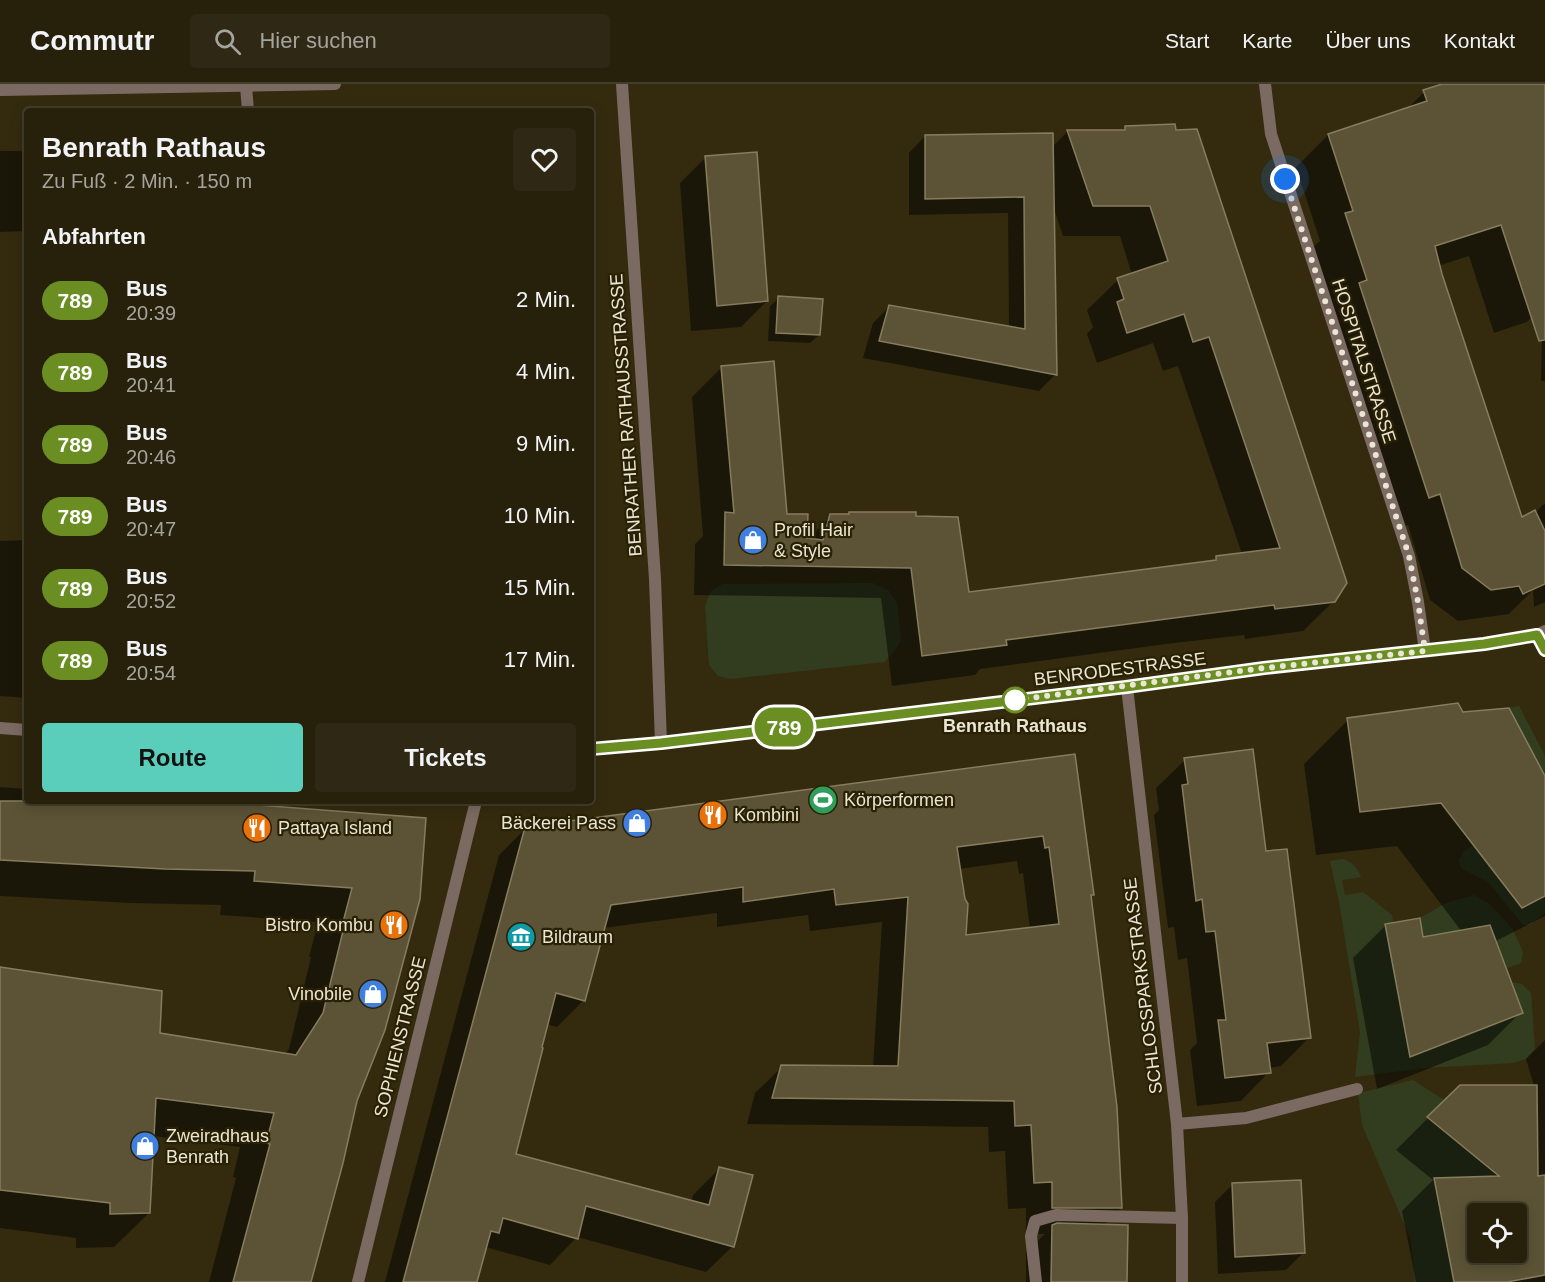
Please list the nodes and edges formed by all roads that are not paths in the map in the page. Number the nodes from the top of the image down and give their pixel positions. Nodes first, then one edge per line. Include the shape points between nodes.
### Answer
1 (335, 84) edge
2 (622, 84) edge
3 (1265, 84) edge
4 (162, 86) edge
5 (246, 86) junction
6 (0, 90) edge
7 (248, 108) edge
8 (1541, 633) edge
9 (1545, 650) edge
10 (1425, 651) junction
11 (1126, 687) junction
12 (0, 728) edge
13 (24, 730) edge
14 (661, 743) junction
15 (594, 749) edge
16 (475, 804) edge
17 (1357, 1089) dead end
18 (1177, 1124) junction
19 (1182, 1218) junction
20 (358, 1282) edge
21 (1036, 1282) edge
22 (1182, 1282) edge

1 - 5 street
2 - 14 street, BENRATHER RATHAUSSTRASSE via 655,579
3 - 10 street, HOSPITALSTRASSE via 1271,134 1409,556
4 - 5 street
4 - 6 street
5 - 7 street
8 - 9 street
8 - 10 street, BENRODESTRASSE
10 - 11 street, BENRODESTRASSE
11 - 14 street, BENRODESTRASSE
11 - 18 street, SCHLOSSPARKSTRASSE
12 - 13 street
14 - 15 street, BENRODESTRASSE
16 - 20 street, SOPHIENSTRASSE
17 - 18 street via 1246,1118
18 - 19 street, SCHLOSSPARKSTRASSE
19 - 21 street via 1056,1215 1035,1221 1031,1236
19 - 22 street, SCHLOSSPARKSTRASSE

